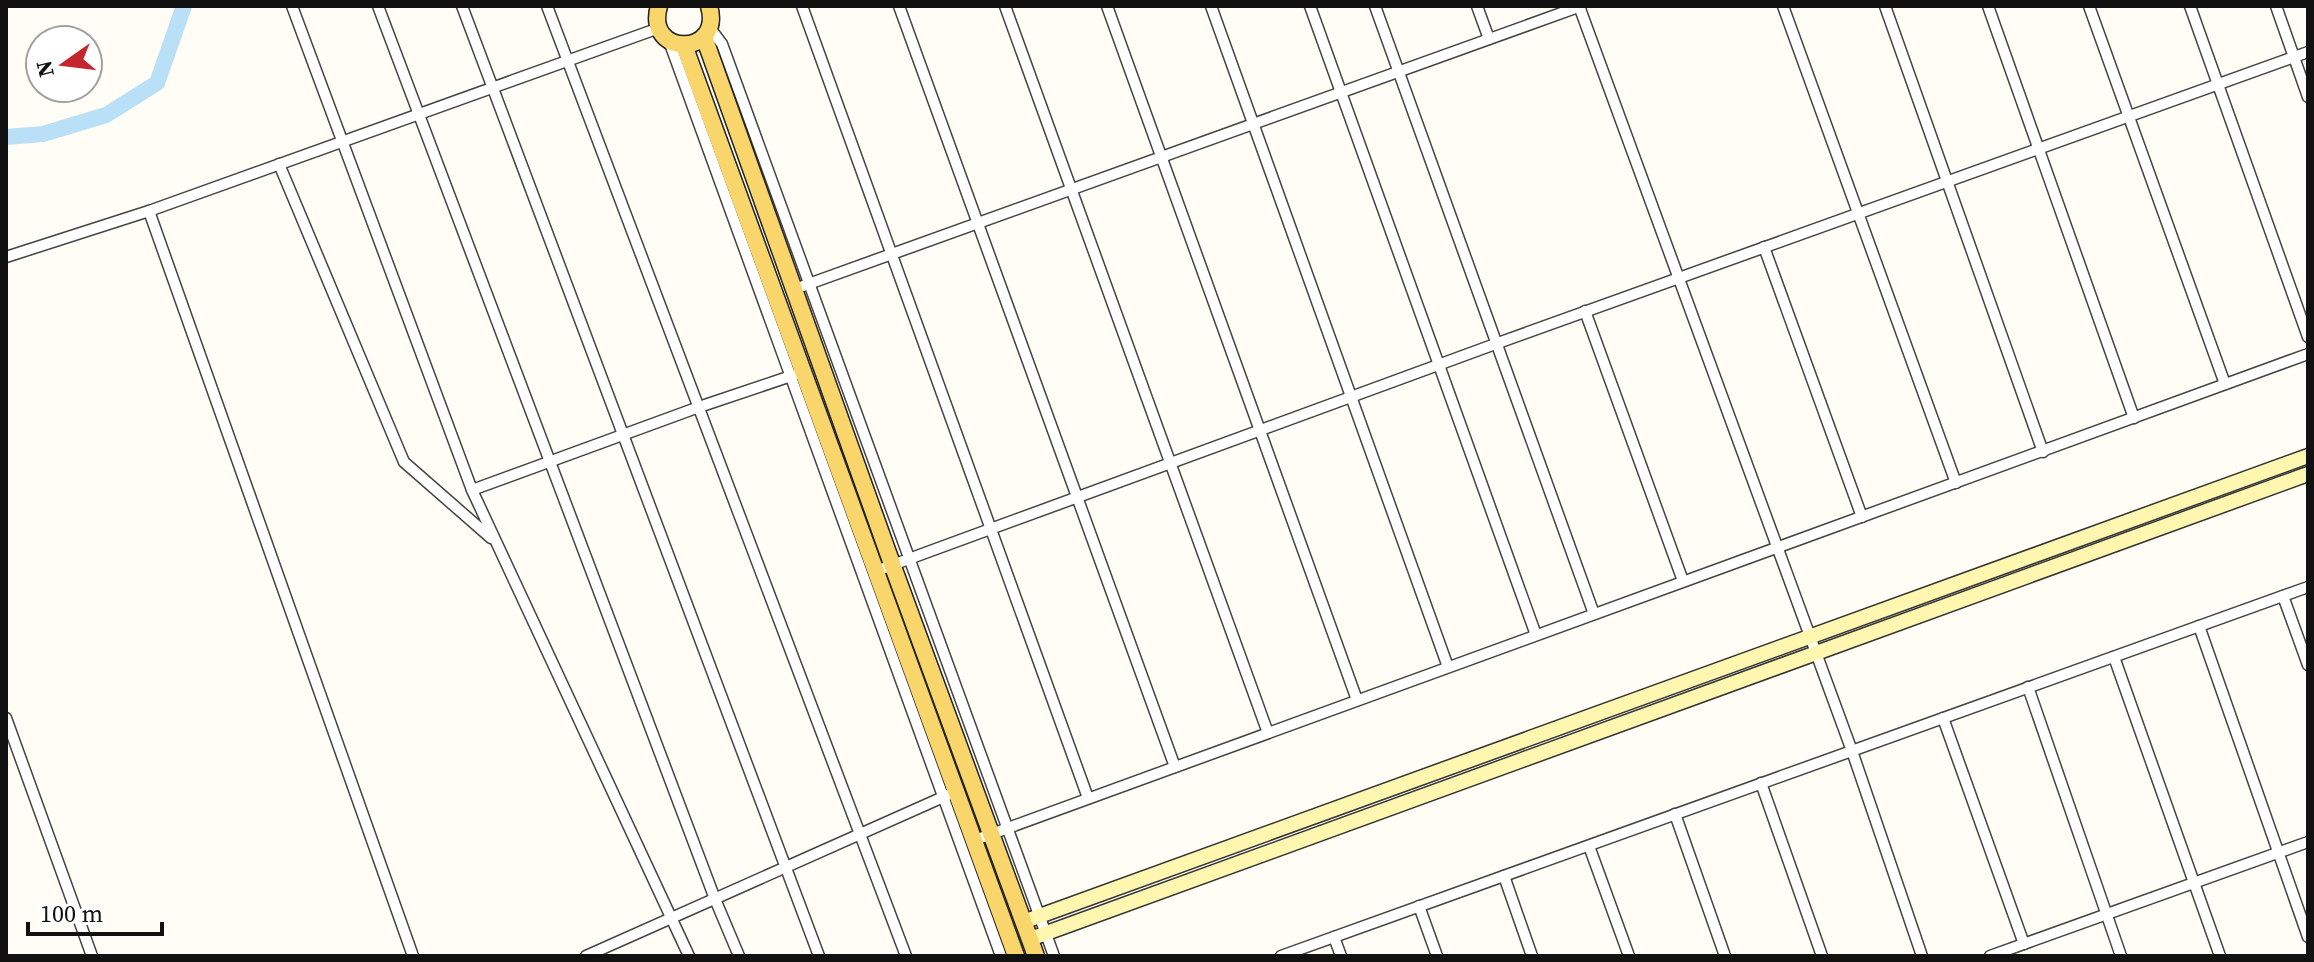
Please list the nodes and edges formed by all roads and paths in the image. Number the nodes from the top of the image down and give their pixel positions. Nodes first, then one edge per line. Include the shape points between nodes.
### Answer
1 (292, 6) edge
2 (378, 6) edge
3 (462, 6) edge
4 (547, 6) edge
5 (711, 6) edge
6 (802, 6) edge
7 (899, 6) edge
8 (1005, 6) edge
9 (1107, 6) edge
10 (1211, 6) edge
11 (1310, 6) edge
12 (1375, 6) edge
13 (1477, 6) edge
14 (1579, 6) edge
15 (1783, 6) edge
16 (1885, 6) edge
17 (1988, 6) edge
18 (2089, 6) edge
19 (2190, 6) edge
20 (2276, 6) edge
21 (658, 7) edge
22 (707, 32) junction
23 (671, 38) junction
24 (1489, 39) junction
25 (2308, 52) edge
26 (2293, 57) junction
27 (568, 62) junction
28 (1399, 71) junction
29 (2217, 84) junction
30 (493, 88) junction
31 (1341, 92) junction
32 (2308, 97) edge
33 (419, 115) junction
34 (2127, 116) junction
35 (1254, 123) junction
36 (343, 142) junction
37 (2040, 148) junction
38 (1161, 157) junction
39 (279, 164) junction
40 (1948, 181) junction
41 (1072, 189) junction
42 (149, 211) junction
43 (1857, 213) junction
44 (978, 223) junction
45 (1764, 247) junction
46 (892, 254) junction
47 (6, 257) edge
48 (1677, 278) junction
49 (801, 286) junction
50 (1585, 311) junction
51 (2308, 337) edge
52 (1498, 343) junction
53 (2308, 354) edge
54 (1441, 364) junction
55 (798, 374) junction
56 (2225, 384) junction
57 (1352, 396) junction
58 (699, 407) junction
59 (2134, 418) junction
60 (1261, 429) junction
61 (624, 434) junction
62 (2043, 452) junction
63 (2308, 456) edge
64 (550, 462) junction
65 (1171, 462) junction
66 (2308, 474) edge
67 (1956, 483) junction
68 (472, 490) junction
69 (1078, 496) junction
70 (1862, 517) junction
71 (992, 528) junction
72 (495, 542) junction
73 (1777, 547) junction
74 (909, 558) junction
75 (884, 568) junction
76 (1683, 581) junction
77 (2308, 587) edge
78 (2283, 596) junction
79 (1594, 614) junction
80 (2199, 626) junction
81 (1536, 635) junction
82 (1810, 638) junction
83 (1816, 654) junction
84 (2114, 657) junction
85 (2308, 665) edge
86 (1448, 667) junction
87 (2028, 687) junction
88 (1357, 700) junction
89 (6, 718) edge
90 (1943, 718) junction
91 (1268, 733) junction
92 (1852, 751) junction
93 (1175, 767) junction
94 (1761, 783) junction
95 (952, 793) junction
96 (1088, 798) junction
97 (1675, 814) junction
98 (999, 831) junction
99 (859, 834) junction
100 (975, 840) junction
101 (2308, 842) edge
102 (1589, 846) junction
103 (2279, 852) junction
104 (786, 867) junction
105 (1504, 876) junction
106 (2194, 883) junction
107 (715, 899) junction
108 (1419, 906) junction
109 (2106, 915) junction
110 (671, 918) junction
111 (1031, 919) junction
112 (1038, 936) junction
113 (1334, 937) junction
114 (2308, 937) edge
115 (2024, 944) junction
116 (92, 956) edge
117 (413, 956) edge
118 (586, 956) edge
119 (689, 956) edge
120 (739, 956) edge
121 (819, 956) edge
122 (906, 956) edge
123 (1001, 956) edge
124 (1016, 956) edge
125 (1036, 956) edge
126 (1054, 956) edge
127 (1281, 956) edge
128 (1341, 956) edge
129 (1437, 956) edge
130 (1532, 956) edge
131 (1629, 956) edge
132 (1725, 956) edge
133 (1822, 956) edge
134 (1922, 956) edge
135 (1990, 956) edge
136 (2121, 956) edge
137 (2220, 956) edge

1 - 36 street
2 - 33 street
3 - 30 street
4 - 27 street
5 - 22 main road
6 - 46 street
7 - 44 street
8 - 41 street
9 - 38 street
10 - 35 street
11 - 31 street
12 - 28 street
13 - 24 street
14 - 24 street
14 - 48 street
15 - 43 street
16 - 40 street
17 - 37 street
18 - 34 street
19 - 29 street
20 - 26 street
21 - 23 main road
22 - 23 main road via 695,43
22 - 49 main road
23 - 27 street
23 - 55 main road
24 - 28 street
25 - 26 street
26 - 29 street
26 - 32 street
27 - 30 street
27 - 58 street
28 - 31 street
28 - 52 street
29 - 34 street
29 - 51 street
30 - 33 street
30 - 61 street
31 - 35 street
31 - 54 street
33 - 36 street
33 - 64 street
34 - 37 street
34 - 56 street
35 - 38 street
35 - 57 street
36 - 39 street
36 - 68 street
37 - 40 street
37 - 59 street
38 - 41 street
38 - 60 street
39 - 42 street
39 - 72 street via 404,462
40 - 43 street
40 - 62 street
41 - 44 street
41 - 65 street
42 - 47 street
42 - 117 street
43 - 45 street
43 - 67 street
44 - 46 street
44 - 69 street
45 - 48 street
45 - 70 street
46 - 49 street
46 - 71 street
48 - 50 street
48 - 73 street
49 - 74 street
49 - 75 main road
50 - 52 street
50 - 76 street
52 - 54 street
52 - 79 street
53 - 56 street
54 - 57 street
54 - 81 street
55 - 58 street
55 - 75 main road
55 - 95 street
56 - 59 street
57 - 60 street
57 - 86 street
58 - 61 street
58 - 99 street
59 - 62 street
60 - 65 street
60 - 88 street
61 - 64 street
61 - 104 street
62 - 67 street
63 - 82 main road
64 - 68 street
64 - 107 street
65 - 69 street
65 - 91 street
66 - 83 main road
67 - 70 street
68 - 72 street
69 - 71 street
69 - 93 street
70 - 73 street
71 - 74 street
71 - 96 street
72 - 110 street
73 - 76 street
73 - 82 street
74 - 75 street
74 - 98 street
75 - 95 main road
75 - 98 main road
76 - 79 street
77 - 78 street
78 - 80 street
78 - 85 street
79 - 81 street
80 - 84 street
80 - 103 street
81 - 86 street
82 - 83 street
82 - 111 main road
83 - 92 street
83 - 112 main road
84 - 87 street
84 - 106 street
86 - 88 street
87 - 90 street
87 - 109 street
88 - 91 street
89 - 116 street
90 - 92 street
90 - 115 street
91 - 93 street
92 - 94 street
92 - 134 street
93 - 96 street
94 - 97 street
94 - 133 street
95 - 99 street
95 - 100 main road
95 - 123 street
96 - 98 street
97 - 102 street
97 - 132 street
98 - 100 street
98 - 111 main road
99 - 104 street
99 - 122 street
100 - 124 main road
101 - 103 street
102 - 105 street
102 - 131 street
103 - 106 street
103 - 114 street
104 - 107 street
104 - 121 street
105 - 108 street
105 - 130 street
106 - 109 street
106 - 137 street
107 - 110 street
107 - 120 street
108 - 113 street
108 - 129 street
109 - 115 street
109 - 136 street
110 - 118 street
110 - 119 street
111 - 112 main road
112 - 125 main road
112 - 126 street
113 - 127 street
113 - 128 street
115 - 135 street

